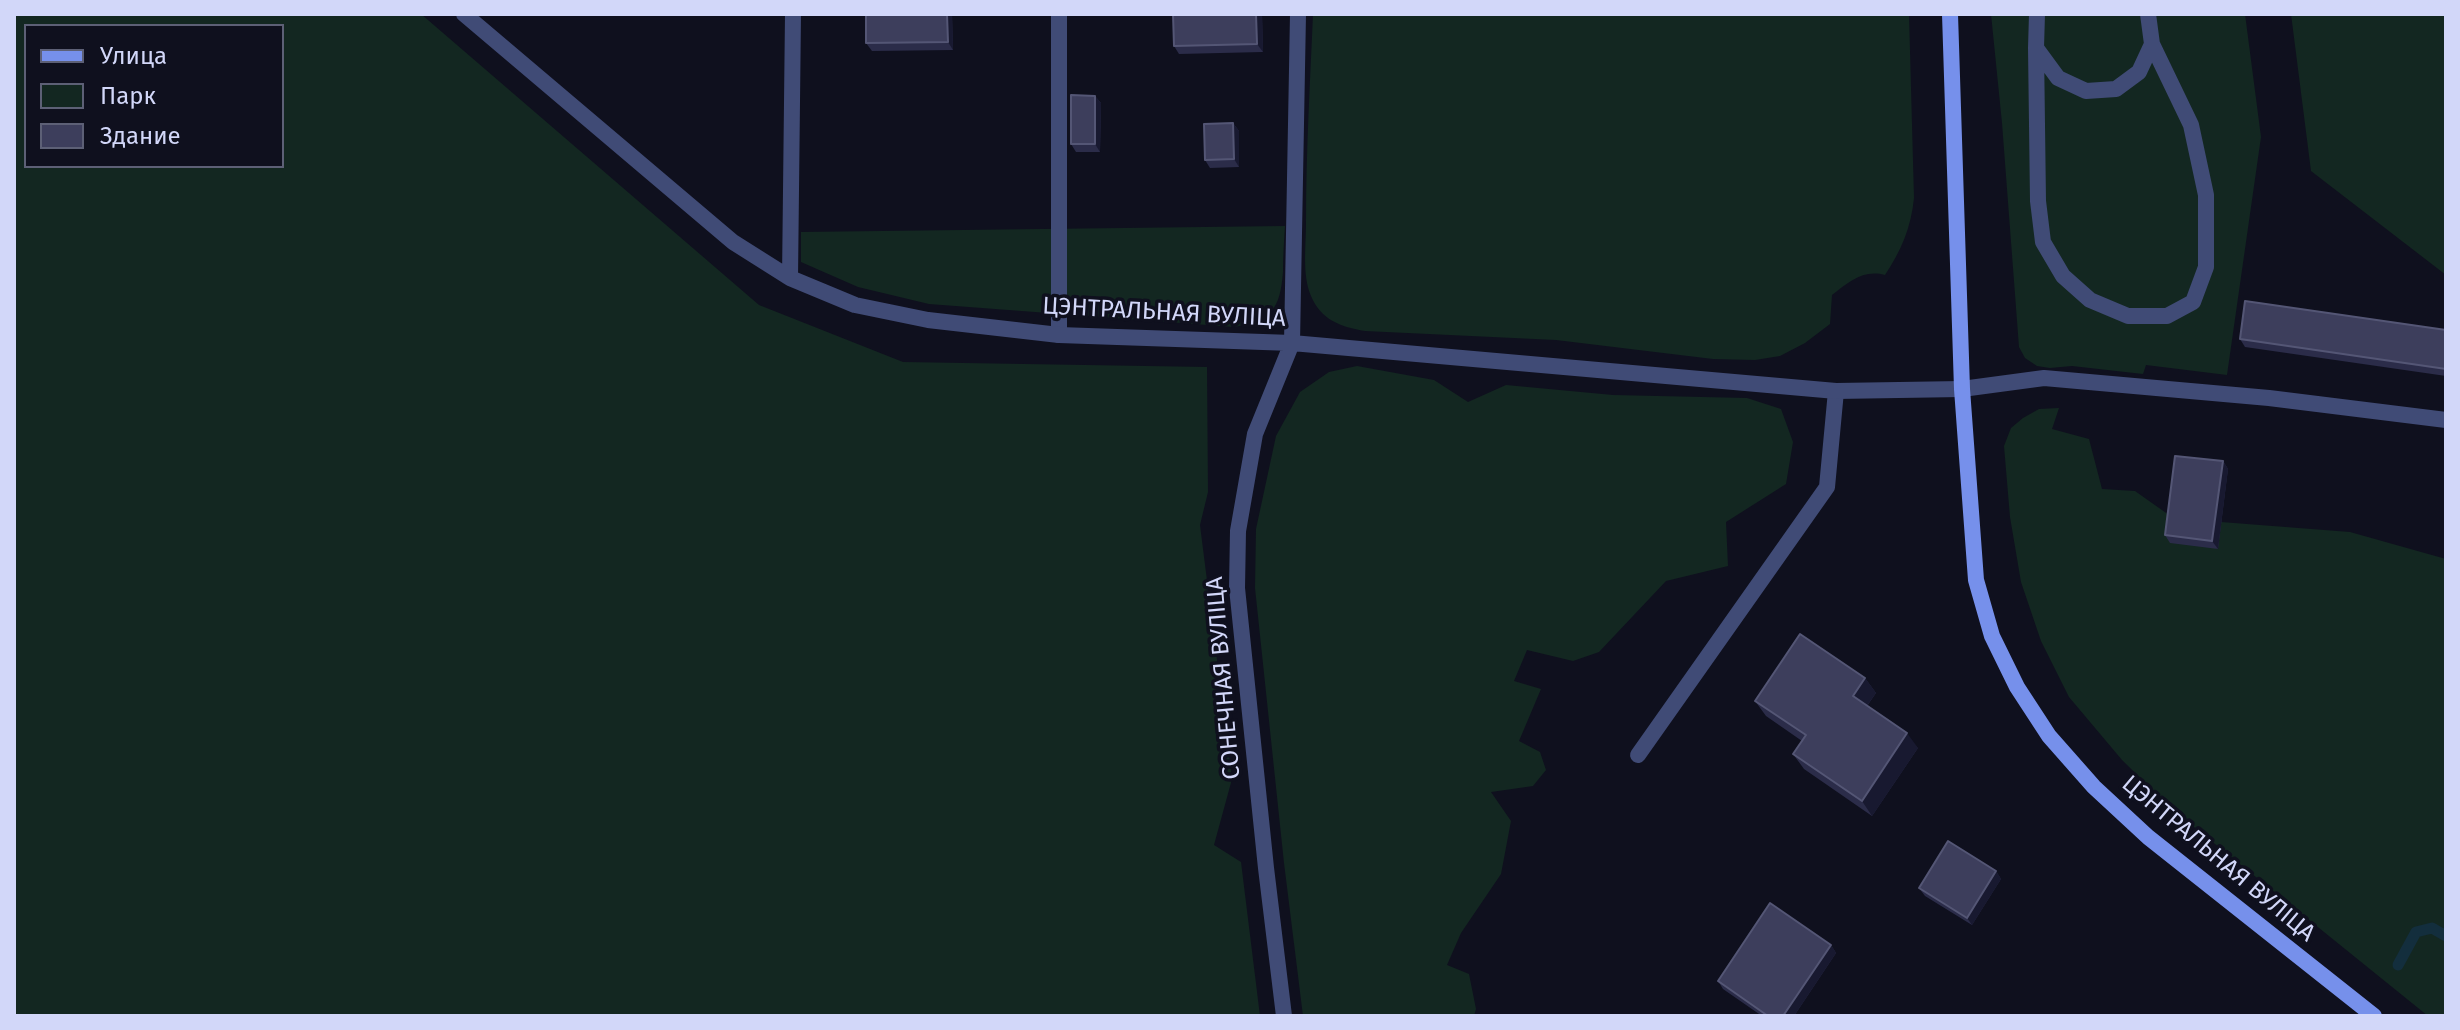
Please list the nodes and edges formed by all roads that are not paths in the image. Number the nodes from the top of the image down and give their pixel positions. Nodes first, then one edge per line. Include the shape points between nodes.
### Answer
1 (464, 14) edge
2 (793, 14) edge
3 (1059, 14) edge
4 (1298, 14) edge
5 (1950, 14) edge
6 (2037, 14) edge
7 (2148, 14) edge
8 (2152, 44) junction
9 (2036, 48) junction
10 (790, 278) junction
11 (1059, 335) junction
12 (1292, 343) junction
13 (1962, 389) junction
14 (1836, 391) junction
15 (2446, 420) edge
16 (1638, 755) dead end
17 (1284, 1016) edge
18 (2374, 1016) edge

1 - 10 street, ЦЭНТРАЛЬНАЯ ВУЛІЦА via 733,242
2 - 10 street
3 - 11 street
4 - 12 street
5 - 13 main road, ЦЭНТРАЛЬНАЯ ВУЛІЦА
6 - 9 street
7 - 8 street
8 - 9 street via 2139,72 2116,89 2086,91 2058,78
8 - 9 street via 2191,125 2206,195 2206,267 2193,302 2167,316 2128,316 2090,300 2063,276 2043,242
10 - 11 street, ЦЭНТРАЛЬНАЯ ВУЛІЦА via 855,305 928,320
11 - 12 street, ЦЭНТРАЛЬНАЯ ВУЛІЦА
12 - 14 street, ЦЭНТРАЛЬНАЯ ВУЛІЦА
12 - 17 street, СОНЕЧНАЯ ВУЛІЦА via 1255,434 1238,531 1237,588
13 - 14 street, ЦЭНТРАЛЬНАЯ ВУЛІЦА
13 - 15 street, ЦЭНТРАЛЬНАЯ ВУЛІЦА via 2044,378
13 - 18 main road, ЦЭНТРАЛЬНАЯ ВУЛІЦА via 1976,580 1992,636 2049,736 2148,837
14 - 16 street via 1827,487

